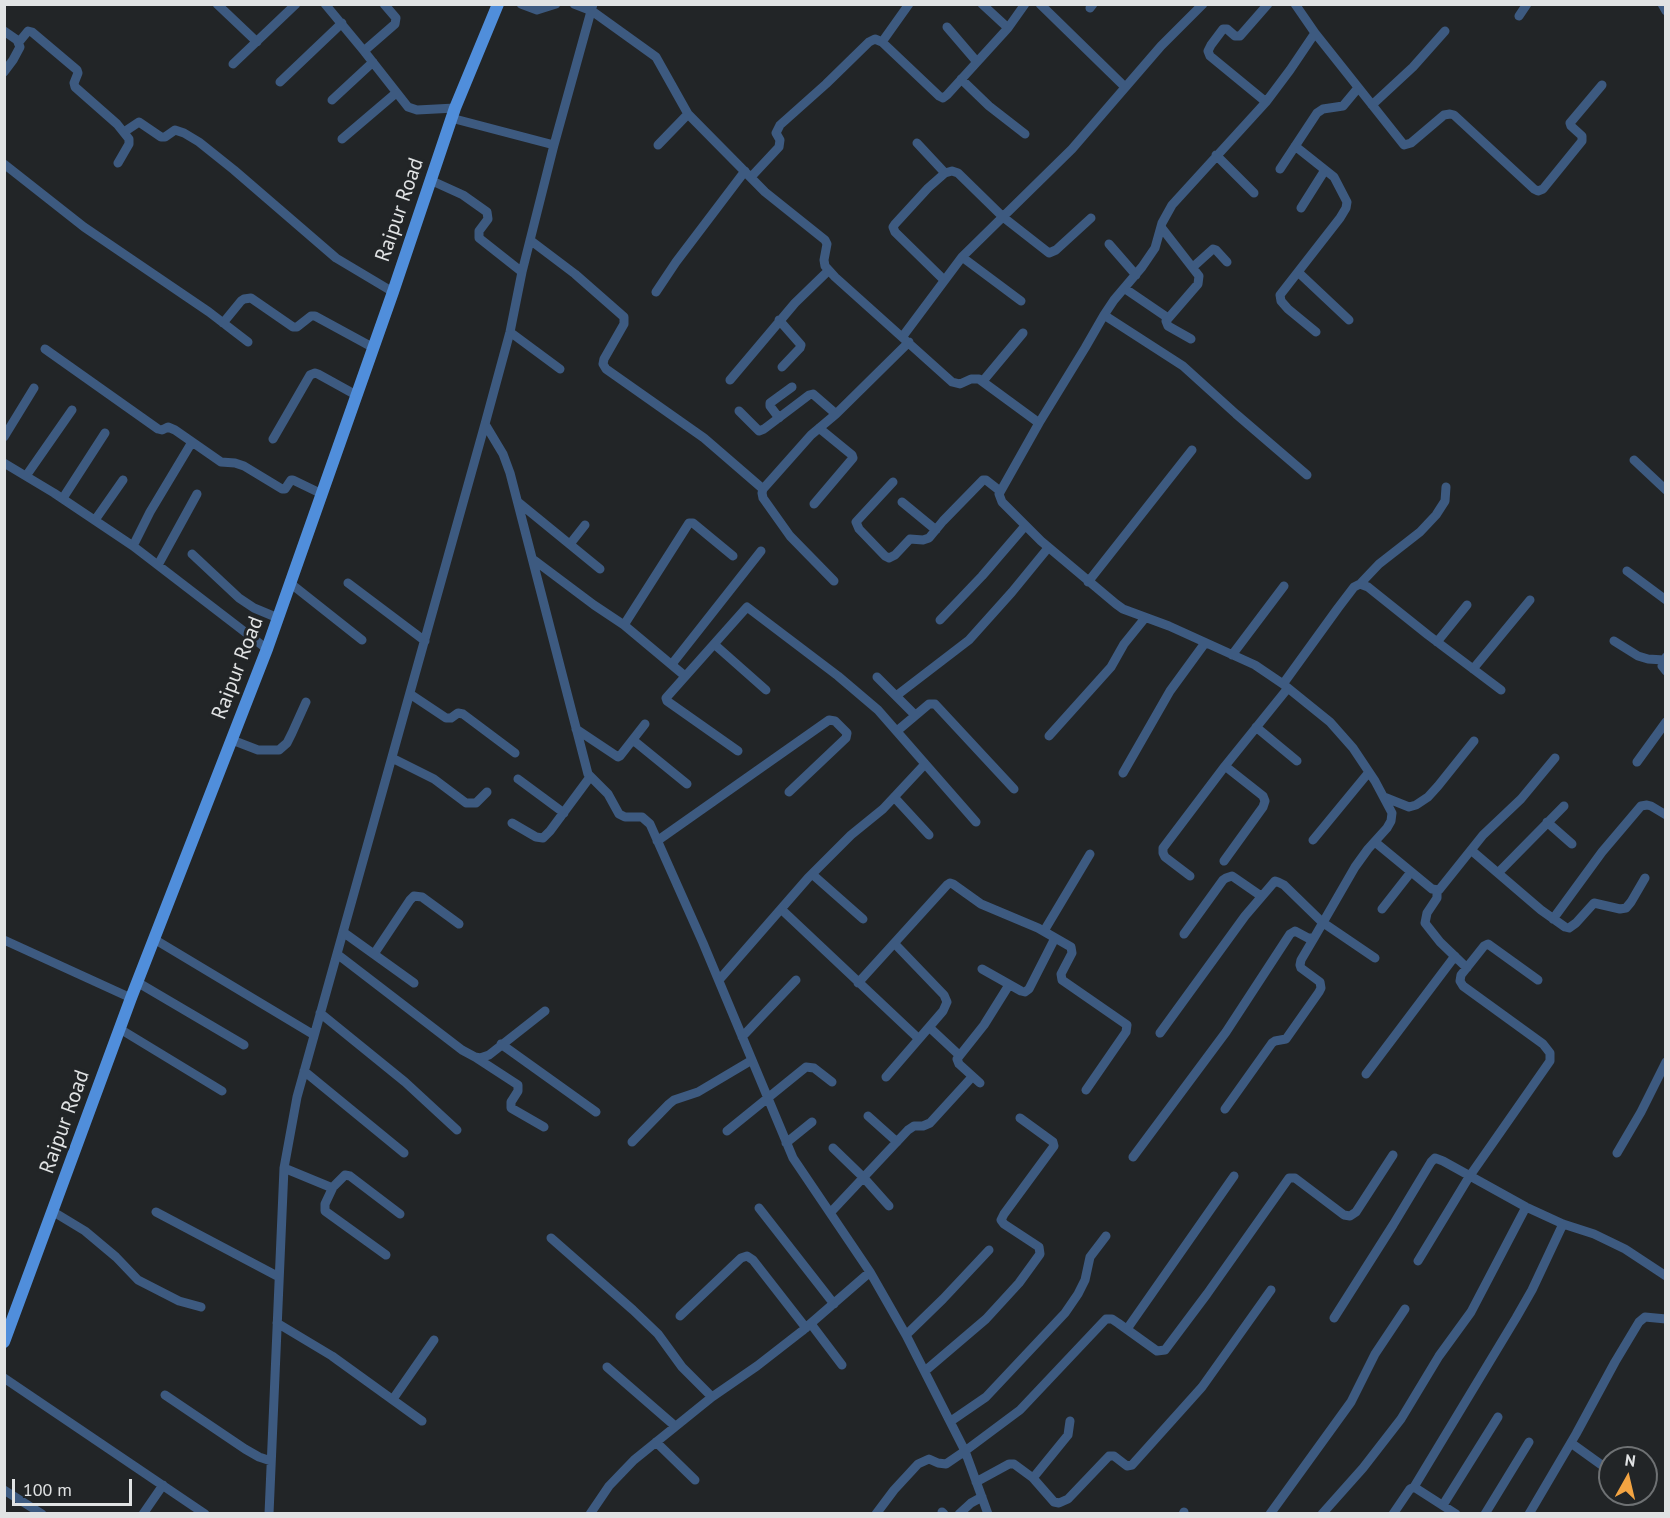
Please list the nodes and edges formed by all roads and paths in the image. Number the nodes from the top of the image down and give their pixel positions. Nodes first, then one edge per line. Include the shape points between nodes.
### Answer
1 (217, 4) edge
2 (296, 4) edge
3 (325, 4) edge
4 (384, 4) edge
5 (498, 4) edge
6 (521, 4) edge
7 (556, 4) edge
8 (574, 4) edge
9 (909, 4) edge
10 (982, 4) edge
11 (1025, 4) edge
12 (1203, 4) edge
13 (1268, 4) edge
14 (1295, 4) edge
15 (1527, 4) edge
16 (1662, 4) edge
17 (1046, 6) edge
18 (592, 8) edge
19 (1665, 11) edge
20 (1519, 16) dead end
21 (342, 23) junction
22 (947, 27) dead end
23 (1008, 28) junction
24 (4, 31) edge
25 (1445, 31) dead end
26 (1315, 33) junction
27 (19, 42) junction
28 (257, 42) junction
29 (882, 42) junction
30 (364, 51) junction
31 (373, 62) junction
32 (977, 62) junction
33 (233, 64) dead end
34 (4, 72) edge
35 (961, 79) junction
36 (280, 82) dead end
37 (1602, 86) dead end
38 (1125, 87) junction
39 (1358, 88) junction
40 (396, 93) junction
41 (332, 100) dead end
42 (1266, 102) junction
43 (1372, 105) junction
44 (453, 113) junction
45 (688, 114) junction
46 (124, 132) junction
47 (1025, 134) dead end
48 (342, 140) dead end
49 (917, 143) dead end
50 (554, 145) junction
51 (658, 146) dead end
52 (1295, 146) junction
53 (1216, 155) junction
54 (118, 163) dead end
55 (4, 164) edge
56 (1280, 169) dead end
57 (1325, 170) junction
58 (945, 173) junction
59 (748, 174) junction
60 (430, 180) junction
61 (1254, 194) dead end
62 (1301, 208) dead end
63 (1003, 217) junction
64 (1091, 218) dead end
65 (1161, 228) junction
66 (530, 240) junction
67 (1109, 244) dead end
68 (962, 256) junction
69 (1227, 261) dead end
70 (1193, 267) junction
71 (828, 271) junction
72 (522, 272) junction
73 (1298, 272) junction
74 (1136, 275) junction
75 (944, 279) junction
76 (1124, 288) junction
77 (393, 292) junction
78 (656, 292) dead end
79 (1021, 301) dead end
80 (1104, 315) junction
81 (1168, 318) junction
82 (779, 320) junction
83 (1349, 320) dead end
84 (223, 323) junction
85 (510, 332) junction
86 (1316, 332) dead end
87 (1023, 333) dead end
88 (906, 339) junction
89 (1191, 339) dead end
90 (248, 342) dead end
91 (372, 347) junction
92 (45, 349) dead end
93 (782, 367) dead end
94 (560, 369) dead end
95 (730, 380) dead end
96 (982, 381) junction
97 (792, 387) dead end
98 (34, 388) dead end
99 (356, 395) junction
100 (72, 410) dead end
101 (739, 411) dead end
102 (836, 414) junction
103 (779, 418) junction
104 (1039, 423) junction
105 (485, 424) junction
106 (819, 428) junction
107 (105, 434) dead end
108 (4, 437) edge
109 (273, 439) dead end
110 (192, 442) junction
111 (1192, 450) dead end
112 (1634, 460) dead end
113 (4, 463) edge
114 (1307, 475) dead end
115 (26, 476) junction
116 (123, 480) dead end
117 (893, 482) dead end
118 (1446, 487) dead end
119 (763, 489) junction
120 (1000, 490) junction
121 (1665, 490) edge
122 (197, 494) dead end
123 (322, 494) junction
124 (63, 498) junction
125 (518, 502) junction
126 (902, 502) dead end
127 (814, 504) dead end
128 (95, 520) junction
129 (585, 525) dead end
130 (1025, 526) junction
131 (936, 530) junction
132 (570, 544) junction
133 (133, 546) junction
134 (1048, 548) junction
135 (761, 551) dead end
136 (192, 554) dead end
137 (733, 556) dead end
138 (534, 560) junction
139 (158, 565) junction
140 (600, 569) dead end
141 (1627, 571) dead end
142 (834, 581) dead end
143 (1088, 582) junction
144 (290, 583) junction
145 (348, 584) dead end
146 (1360, 584) junction
147 (1284, 586) dead end
148 (1530, 600) dead end
149 (1665, 600) edge
150 (1467, 605) dead end
151 (278, 618) junction
152 (1145, 618) junction
153 (940, 620) dead end
154 (624, 625) junction
155 (362, 640) dead end
156 (424, 641) junction
157 (1614, 641) dead end
158 (1437, 642) junction
159 (1206, 643) junction
160 (714, 644) junction
161 (267, 649) junction
162 (1232, 655) junction
163 (1665, 659) edge
164 (672, 664) junction
165 (1473, 669) junction
166 (1665, 671) edge
167 (685, 676) junction
168 (877, 677) dead end
169 (1285, 686) junction
170 (766, 690) dead end
171 (1501, 690) dead end
172 (410, 693) junction
173 (896, 696) junction
174 (306, 702) dead end
175 (915, 716) junction
176 (1665, 722) edge
177 (645, 724) dead end
178 (1256, 727) junction
179 (576, 729) junction
180 (897, 730) junction
181 (1049, 736) dead end
182 (232, 740) junction
183 (633, 740) junction
184 (1474, 741) dead end
185 (738, 751) dead end
186 (514, 753) dead end
187 (392, 758) junction
188 (1555, 758) dead end
189 (1297, 761) dead end
190 (1637, 762) dead end
191 (925, 764) junction
192 (1226, 766) junction
193 (1369, 772) junction
194 (1123, 773) dead end
195 (590, 777) junction
196 (518, 779) dead end
197 (687, 784) dead end
198 (1014, 789) dead end
199 (487, 792) dead end
200 (789, 792) dead end
201 (894, 797) junction
202 (1384, 797) junction
203 (1564, 806) dead end
204 (564, 813) junction
205 (1665, 815) edge
206 (976, 822) dead end
207 (1547, 822) junction
208 (512, 823) dead end
209 (929, 835) dead end
210 (1313, 840) dead end
211 (657, 841) junction
212 (1375, 842) junction
213 (1572, 844) dead end
214 (1471, 850) junction
215 (1090, 854) dead end
216 (1224, 861) dead end
217 (1411, 872) junction
218 (1498, 873) junction
219 (812, 874) junction
220 (1190, 876) dead end
221 (1645, 878) dead end
222 (1437, 890) junction
223 (1261, 896) junction
224 (781, 909) junction
225 (1382, 909) dead end
226 (863, 918) dead end
227 (1553, 919) junction
228 (1322, 922) junction
229 (459, 924) dead end
230 (1044, 931) junction
231 (343, 932) junction
232 (1184, 934) dead end
233 (1055, 938) junction
234 (1314, 938) junction
235 (154, 939) junction
236 (4, 940) edge
237 (895, 944) junction
238 (337, 954) junction
239 (374, 954) junction
240 (1455, 956) junction
241 (1375, 958) dead end
242 (1467, 968) junction
243 (982, 969) dead end
244 (719, 980) junction
245 (796, 980) dead end
246 (1538, 980) dead end
247 (137, 982) junction
248 (414, 983) dead end
249 (858, 983) junction
250 (1010, 985) junction
251 (131, 998) junction
252 (545, 1011) dead end
253 (320, 1013) junction
254 (929, 1027) junction
255 (120, 1029) junction
256 (1160, 1033) dead end
257 (314, 1035) junction
258 (742, 1037) junction
259 (919, 1039) junction
260 (501, 1044) junction
261 (244, 1045) dead end
262 (959, 1055) junction
263 (475, 1058) junction
264 (752, 1060) junction
265 (1665, 1062) edge
266 (304, 1071) junction
267 (1366, 1074) dead end
268 (886, 1077) dead end
269 (832, 1082) dead end
270 (1086, 1090) dead end
271 (222, 1091) dead end
272 (768, 1098) junction
273 (1225, 1109) dead end
274 (596, 1112) dead end
275 (868, 1116) dead end
276 (1020, 1118) dead end
277 (813, 1122) dead end
278 (544, 1127) dead end
279 (457, 1130) dead end
280 (727, 1131) dead end
281 (632, 1142) dead end
282 (897, 1142) junction
283 (786, 1143) junction
284 (833, 1148) dead end
285 (1617, 1153) dead end
286 (404, 1154) dead end
287 (1393, 1155) dead end
288 (1133, 1157) dead end
289 (284, 1168) junction
290 (1234, 1176) dead end
291 (1469, 1177) junction
292 (864, 1178) junction
293 (333, 1186) junction
294 (889, 1206) dead end
295 (1526, 1207) junction
296 (759, 1208) dead end
297 (52, 1211) junction
298 (156, 1212) dead end
299 (831, 1212) junction
300 (400, 1214) dead end
301 (1563, 1224) junction
302 (1106, 1236) dead end
303 (551, 1238) dead end
304 (989, 1250) dead end
305 (386, 1255) dead end
306 (1418, 1261) dead end
307 (870, 1272) junction
308 (1665, 1276) edge
309 (279, 1277) junction
310 (1271, 1290) dead end
311 (834, 1304) junction
312 (201, 1307) dead end
313 (1405, 1309) dead end
314 (680, 1316) dead end
315 (1334, 1318) dead end
316 (1665, 1319) edge
317 (277, 1323) junction
318 (809, 1325) junction
319 (1127, 1329) junction
320 (906, 1335) junction
321 (5, 1337) edge
322 (434, 1340) dead end
323 (842, 1365) dead end
324 (608, 1367) dead end
325 (925, 1371) junction
326 (4, 1378) edge
327 (165, 1395) dead end
328 (712, 1397) junction
329 (393, 1399) junction
330 (1498, 1417) dead end
331 (423, 1421) dead end
332 (1070, 1421) dead end
333 (951, 1422) junction
334 (675, 1426) junction
335 (656, 1442) junction
336 (1529, 1442) dead end
337 (1571, 1443) junction
338 (965, 1451) junction
339 (271, 1461) junction
340 (1598, 1462) edge
341 (1033, 1478) junction
342 (695, 1480) dead end
343 (976, 1482) junction
344 (163, 1485) junction
345 (1414, 1487) junction
346 (4, 1490) edge
347 (982, 1497) junction
348 (1443, 1505) junction
349 (42, 1514) edge
350 (143, 1514) edge
351 (205, 1514) edge
352 (269, 1514) edge
353 (590, 1514) edge
354 (876, 1514) edge
355 (959, 1514) edge
356 (988, 1514) edge
357 (1270, 1514) edge
358 (1322, 1514) edge
359 (1393, 1514) edge
360 (1456, 1514) edge
361 (1485, 1514) edge
362 (1529, 1514) edge

1 - 28 street
2 - 28 street
3 - 21 street
4 - 30 street via 396,18 395,24
5 - 44 main road, Raipur Road
6 - 7 street via 537,10
8 - 18 street
9 - 29 street
10 - 23 street
11 - 23 street
12 - 38 street
13 - 42 street via 1240,36 1223,29 1208,51
14 - 26 street
15 - 20 street
16 - 19 street
17 - 38 street
18 - 45 street via 656,57
18 - 50 street
21 - 30 street
21 - 36 street
22 - 32 street
23 - 32 street
24 - 27 street
25 - 43 street
26 - 39 street
26 - 42 street
27 - 34 street via 19,50
27 - 46 street via 28,31 35,34 77,70 75,87
28 - 33 street
29 - 35 street via 943,98
29 - 59 street via 869,42 780,124 779,147
30 - 31 street
31 - 40 street
31 - 41 street
32 - 35 street
35 - 47 street
37 - 43 street via 1570,123 1582,141 1538,191 1454,115 1444,115 1404,145
38 - 63 street via 1072,150
39 - 43 street
39 - 52 street via 1343,106 1318,111
40 - 44 street via 412,109
40 - 48 street
42 - 53 street
44 - 50 street
44 - 60 main road, Raipur Road
45 - 51 street
45 - 59 street
46 - 54 street via 129,144
46 - 77 street via 139,122 161,137 175,130 184,133 234,170 336,258
49 - 58 street
50 - 66 street
52 - 56 street
52 - 57 street
53 - 61 street
53 - 65 street via 1172,205
55 - 84 street via 84,227
57 - 62 street
57 - 73 street via 1337,181 1347,206
58 - 63 street via 958,172
58 - 75 street via 893,228
59 - 71 street via 772,199 825,240 824,263
59 - 78 street
60 - 72 street via 463,195 487,212 479,238
60 - 77 main road, Raipur Road
63 - 64 street via 1049,254
63 - 68 street
65 - 70 street
65 - 74 street via 1155,248
66 - 72 street
66 - 119 street via 624,317 624,324 604,359 606,369 704,438
67 - 74 street
68 - 75 street
68 - 79 street
69 - 70 street via 1213,249
70 - 81 street via 1199,276 1198,284
71 - 82 street
71 - 88 street
72 - 85 street
73 - 83 street
73 - 86 street via 1280,299
74 - 76 street
75 - 88 street
76 - 80 street
76 - 81 street
77 - 91 main road, Raipur Road
80 - 104 street
80 - 114 street via 1183,366
81 - 89 street via 1168,326
82 - 93 street via 801,345
82 - 95 street
84 - 90 street
84 - 91 street via 244,298 251,298 293,327 315,316
85 - 94 street
85 - 105 street
87 - 96 street
88 - 96 street via 952,382
88 - 102 street
91 - 99 main road, Raipur Road
92 - 110 street via 158,429 171,428
96 - 104 street
97 - 103 street via 770,403
98 - 108 street
99 - 109 street via 315,373 310,375
99 - 123 main road, Raipur Road
100 - 115 street
101 - 103 street via 759,431
102 - 103 street via 811,394
102 - 106 street
104 - 120 street
105 - 125 street via 503,454
105 - 156 street
106 - 119 street
106 - 127 street via 853,458
107 - 124 street
110 - 123 street via 221,462 239,464 282,489 294,480
110 - 133 street
111 - 143 street
112 - 121 street
113 - 115 street
115 - 124 street
116 - 128 street
117 - 131 street via 856,520 859,529 889,558 908,540 927,539
118 - 146 street via 1445,501 1436,516
119 - 142 street via 763,498 790,536
120 - 130 street via 1002,502
120 - 131 street via 983,480
122 - 139 street
123 - 144 main road, Raipur Road
124 - 128 street
125 - 132 street
125 - 138 street
126 - 131 street
128 - 133 street
129 - 132 street
130 - 134 street
130 - 153 street
132 - 140 street
133 - 139 street
134 - 143 street
134 - 173 street via 969,640
135 - 164 street
136 - 151 street via 239,598
137 - 154 street via 690,522
138 - 154 street
138 - 179 street
139 - 161 street
141 - 149 street
143 - 152 street via 1123,609
144 - 151 main road, Raipur Road
144 - 155 street
145 - 156 street
146 - 158 street
146 - 169 street via 1338,608
147 - 162 street
148 - 165 street
150 - 158 street
151 - 161 main road, Raipur Road
152 - 159 street
152 - 181 street via 1111,667
154 - 164 street
156 - 172 street
157 - 163 street via 1642,658
158 - 165 street
159 - 162 street
159 - 194 street via 1170,691
160 - 167 street
160 - 170 street
160 - 180 street via 750,607 858,693
161 - 182 main road, Raipur Road
162 - 169 street
163 - 166 street
164 - 167 street
165 - 171 street
167 - 185 street via 667,701
168 - 173 street
169 - 178 street
169 - 193 street via 1330,722
172 - 186 street via 446,718 458,712 463,714
172 - 187 street
173 - 175 street
174 - 182 street via 279,750 258,750
175 - 180 street
175 - 198 street via 931,704 938,706
176 - 190 street
177 - 183 street
178 - 189 street
178 - 192 street
179 - 183 street via 616,756
179 - 195 street
180 - 191 street
182 - 235 main road, Raipur Road
183 - 197 street
184 - 202 street via 1438,786 1416,805 1409,807
187 - 199 street via 434,778 466,803 476,803
187 - 231 street
188 - 214 street
191 - 201 street
191 - 206 street
192 - 216 street via 1265,801
192 - 220 street via 1163,848 1165,857
193 - 202 street
193 - 210 street
195 - 204 street
195 - 211 street via 608,794 619,814 648,821
196 - 204 street
200 - 211 street via 846,738 847,733 836,721 830,720
201 - 209 street
201 - 219 street
202 - 212 street via 1392,817
203 - 207 street
204 - 208 street via 543,837
205 - 227 street via 1647,805 1641,806
207 - 213 street
207 - 218 street
211 - 244 street
212 - 217 street
212 - 228 street
214 - 218 street
214 - 222 street
215 - 230 street
217 - 222 street
217 - 225 street
218 - 227 street
219 - 224 street
219 - 226 street
221 - 227 street via 1626,908 1594,903 1569,928
222 - 240 street via 1425,923
223 - 228 street via 1278,882
223 - 232 street via 1232,876 1226,878
223 - 256 street
224 - 244 street
224 - 249 street
228 - 234 street
228 - 241 street
229 - 239 street via 422,897 414,896
230 - 233 street
230 - 237 street via 986,906 950,883
231 - 238 street
231 - 239 street
233 - 250 street via 1027,991
233 - 270 street via 1072,950 1062,980 1128,1027
234 - 273 street via 1300,965 1320,982 1319,992 1286,1039 1272,1043
234 - 288 street via 1298,931 1290,934 1220,1039
235 - 247 main road, Raipur Road
235 - 257 street
236 - 251 street
237 - 249 street
237 - 254 street via 946,998 946,1006
238 - 253 street
238 - 263 street
239 - 248 street
240 - 242 street
240 - 267 street
242 - 246 street via 1488,945
242 - 291 street via 1460,978 1461,984 1543,1044 1551,1056 1549,1065
243 - 250 street
244 - 258 street
245 - 258 street
247 - 251 main road, Raipur Road
247 - 261 street
249 - 259 street
250 - 262 street
251 - 255 main road, Raipur Road
252 - 260 street
253 - 257 street
253 - 279 street
254 - 259 street
254 - 262 street
255 - 271 street
255 - 297 main road, Raipur Road
257 - 266 street
258 - 264 street
259 - 268 street
260 - 263 street via 485,1057
260 - 274 street
262 - 282 street via 957,1062 976,1080 930,1123 911,1128
263 - 278 street via 518,1085 511,1108
264 - 272 street
264 - 281 street via 698,1092 674,1100
265 - 285 street
266 - 286 street
266 - 289 street
269 - 272 street via 808,1067
272 - 280 street
272 - 283 street
275 - 282 street
276 - 325 street via 1054,1146 1001,1220 1039,1247 1040,1254 986,1319
277 - 283 street
282 - 292 street
283 - 299 street via 798,1167
284 - 292 street
287 - 319 street via 1350,1216 1295,1178 1286,1180 1165,1350 1157,1351
289 - 293 street
289 - 309 street
290 - 319 street
291 - 295 street
291 - 306 street
291 - 315 street via 1439,1159 1431,1162
292 - 294 street
292 - 299 street
293 - 300 street via 345,1175 350,1176
293 - 305 street via 325,1211
295 - 301 street
295 - 358 street via 1471,1312 1401,1419
296 - 311 street
297 - 312 street via 85,1231 138,1280 179,1301
297 - 321 main road, Raipur Road
298 - 309 street
299 - 307 street
301 - 308 street via 1625,1249
301 - 345 street via 1532,1290
302 - 333 street via 1090,1257 1085,1280 1065,1312 986,1397
303 - 328 street via 650,1326
304 - 320 street
307 - 311 street
307 - 320 street
309 - 317 street
310 - 341 street via 1202,1386 1132,1465 1109,1456 1068,1499 1059,1503
311 - 318 street
313 - 357 street via 1375,1354 1351,1402
314 - 318 street via 747,1256
316 - 337 street via 1645,1317 1639,1322
317 - 329 street
317 - 339 street
318 - 323 street
318 - 328 street
319 - 338 street via 1112,1319 1103,1321 1020,1410
320 - 325 street
322 - 329 street
324 - 334 street
325 - 333 street
326 - 344 street
327 - 339 street via 245,1449
328 - 334 street
329 - 331 street
330 - 348 street
332 - 341 street via 1068,1435
333 - 338 street
334 - 335 street
335 - 342 street
335 - 353 street via 609,1486
336 - 361 street
337 - 340 street
337 - 362 street
338 - 343 street
338 - 354 street via 944,1464 929,1459 918,1464
339 - 352 street
341 - 343 street via 1011,1463
343 - 347 street
344 - 350 street
344 - 351 street
345 - 348 street
345 - 359 street
346 - 349 street
347 - 355 street
347 - 356 street
348 - 360 street

